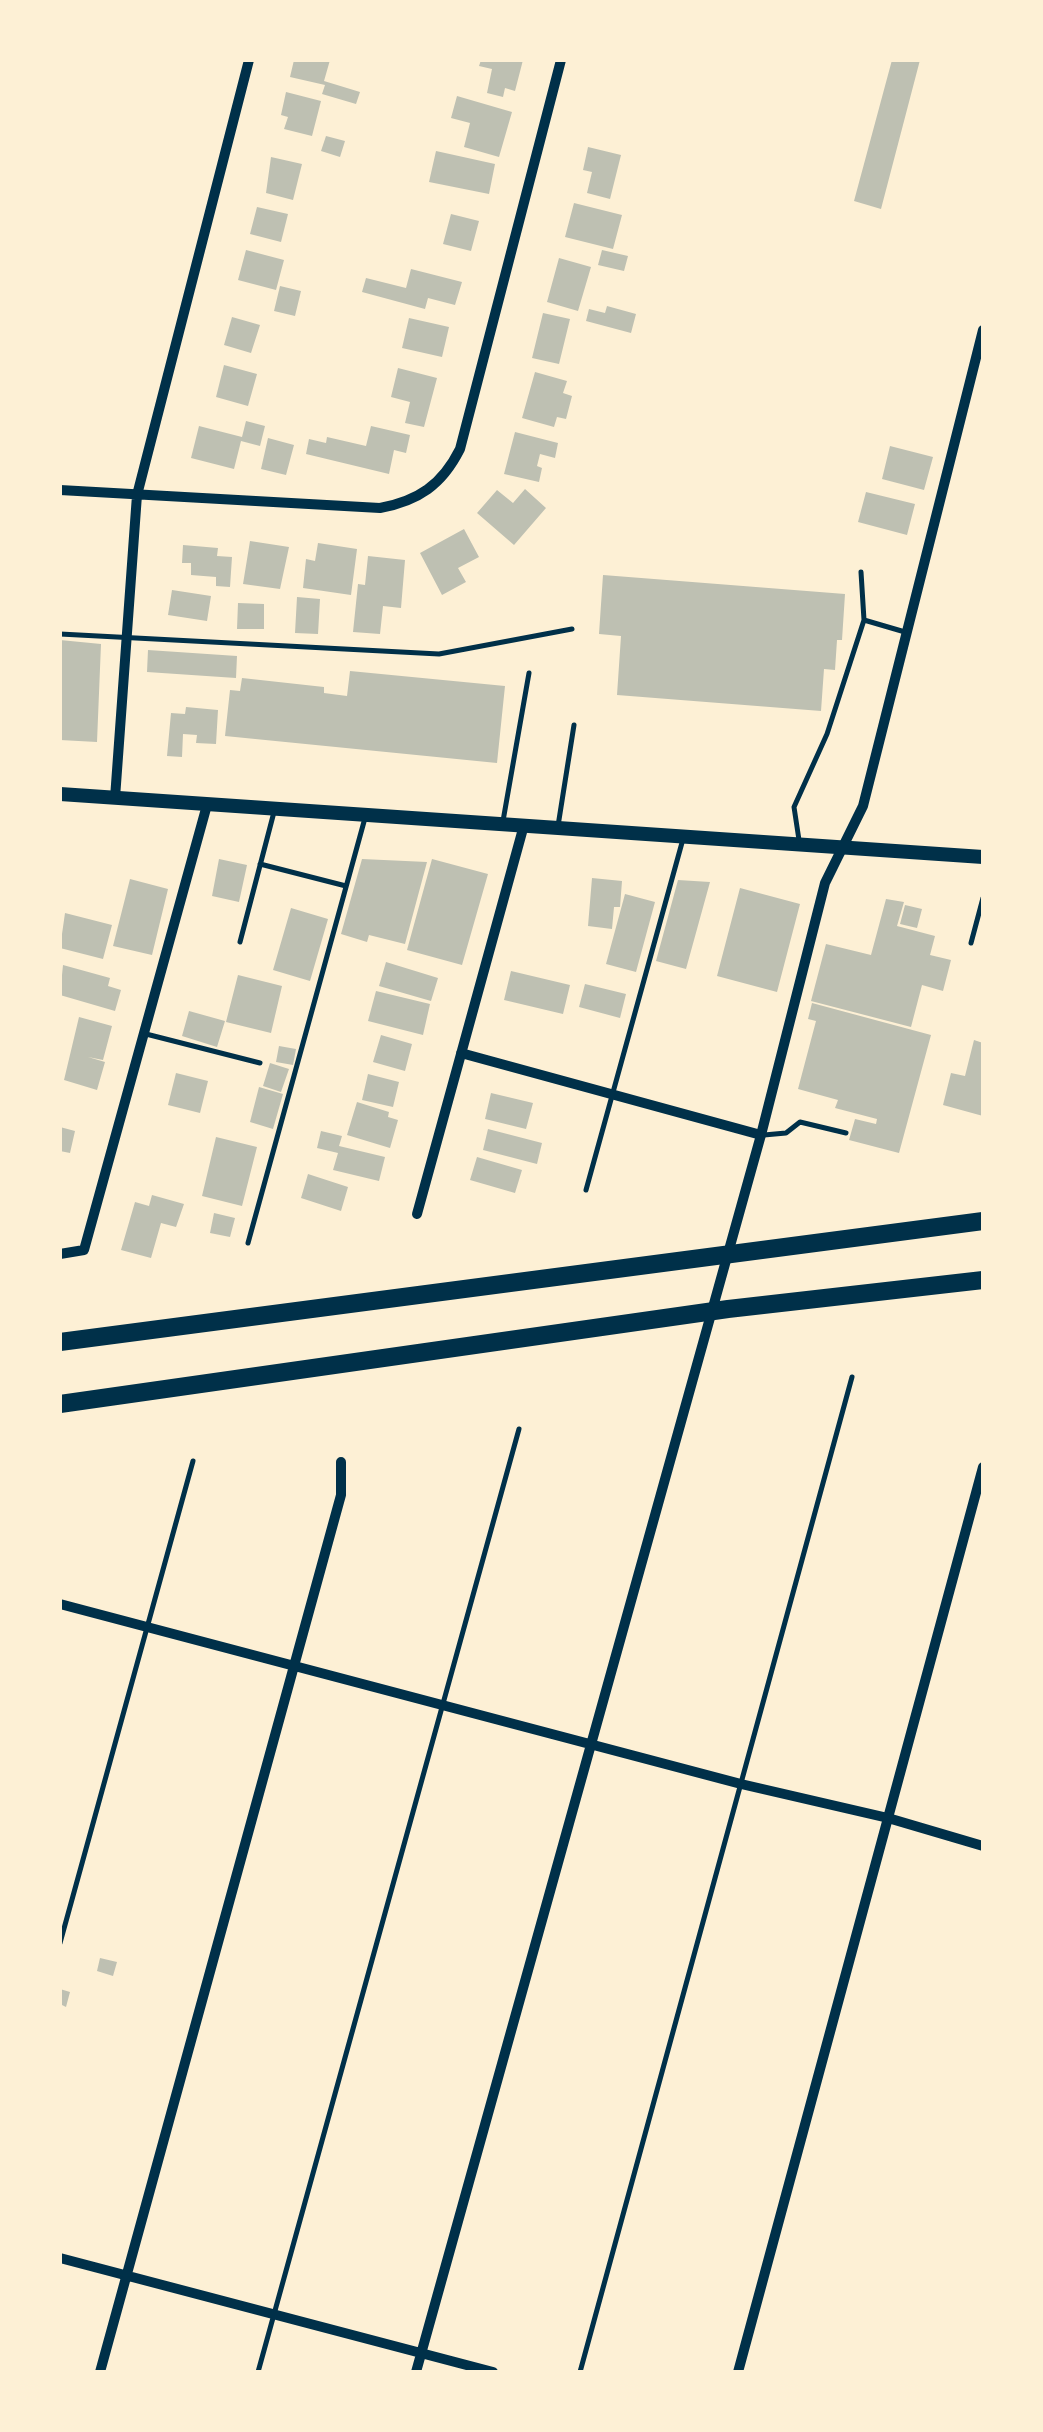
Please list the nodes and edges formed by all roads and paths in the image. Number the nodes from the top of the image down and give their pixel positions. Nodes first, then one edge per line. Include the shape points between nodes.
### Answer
1 (249, 60) edge
2 (561, 60) edge
3 (983, 330) edge
4 (60, 490) edge
5 (137, 495) junction
6 (861, 572) dead end
7 (864, 620) junction
8 (572, 628) dead end
9 (905, 632) junction
10 (60, 634) edge
11 (127, 638) junction
12 (529, 673) dead end
13 (574, 725) dead end
14 (60, 794) edge
15 (116, 798) junction
16 (207, 804) junction
17 (274, 809) junction
18 (366, 815) junction
19 (502, 824) junction
20 (524, 825) junction
21 (557, 828) junction
22 (684, 836) junction
23 (800, 844) junction
24 (845, 846) junction
25 (983, 857) edge
26 (260, 864) junction
27 (346, 886) junction
28 (983, 898) edge
29 (240, 942) dead end
30 (971, 943) dead end
31 (143, 1033) junction
32 (462, 1053) junction
33 (260, 1063) dead end
34 (612, 1095) junction
35 (846, 1133) dead end
36 (761, 1135) junction
37 (586, 1190) dead end
38 (417, 1214) dead end
39 (983, 1221) edge
40 (248, 1243) dead end
41 (60, 1254) edge
42 (983, 1280) edge
43 (60, 1342) edge
44 (852, 1377) dead end
45 (60, 1404) edge
46 (520, 1429) dead end
47 (192, 1461) dead end
48 (340, 1462) dead end
49 (983, 1467) edge
50 (60, 1604) edge
51 (147, 1627) junction
52 (294, 1666) junction
53 (443, 1705) junction
54 (591, 1744) junction
55 (741, 1784) junction
56 (888, 1818) junction
57 (983, 1846) edge
58 (60, 1943) edge
59 (60, 2258) edge
60 (127, 2275) junction
61 (274, 2314) junction
62 (421, 2353) junction
63 (100, 2372) edge
64 (258, 2372) edge
65 (416, 2372) edge
66 (493, 2372) edge
67 (580, 2372) edge
68 (738, 2372) edge

1 - 5 street
2 - 5 street via 460,450 440,481 403,504 380,508
3 - 9 street
4 - 5 street
5 - 11 street
6 - 7 lane
7 - 9 lane
7 - 23 lane via 827,734 794,807
8 - 11 lane via 438,654
9 - 24 street via 863,806
10 - 11 lane
11 - 15 street
12 - 19 lane
13 - 21 lane
14 - 15 main road
15 - 16 main road
16 - 17 main road
16 - 31 street
17 - 18 main road
17 - 26 lane
18 - 19 main road
18 - 27 lane
19 - 20 main road
20 - 21 main road
20 - 32 street
21 - 22 main road
22 - 23 main road
22 - 34 lane
23 - 24 main road
24 - 25 main road
24 - 36 street via 825,883
26 - 27 lane
26 - 29 lane
27 - 40 lane
28 - 30 lane
31 - 33 lane
31 - 41 street via 84,1250
32 - 34 street
32 - 38 street
34 - 36 street
34 - 37 lane
35 - 36 lane via 800,1122 786,1133
36 - 54 street
39 - 43 highway
42 - 45 highway via 728,1309
44 - 55 lane
46 - 53 lane
47 - 51 lane
48 - 52 street via 342,1496
49 - 56 street
50 - 51 street
51 - 52 street
51 - 58 lane
52 - 53 street
52 - 60 street
53 - 54 street
53 - 61 lane
54 - 55 street
54 - 62 street
55 - 56 street
55 - 67 lane
56 - 57 street
56 - 68 street
59 - 60 street
60 - 61 street
60 - 63 street
61 - 62 street
61 - 64 lane
62 - 65 street
62 - 66 street

